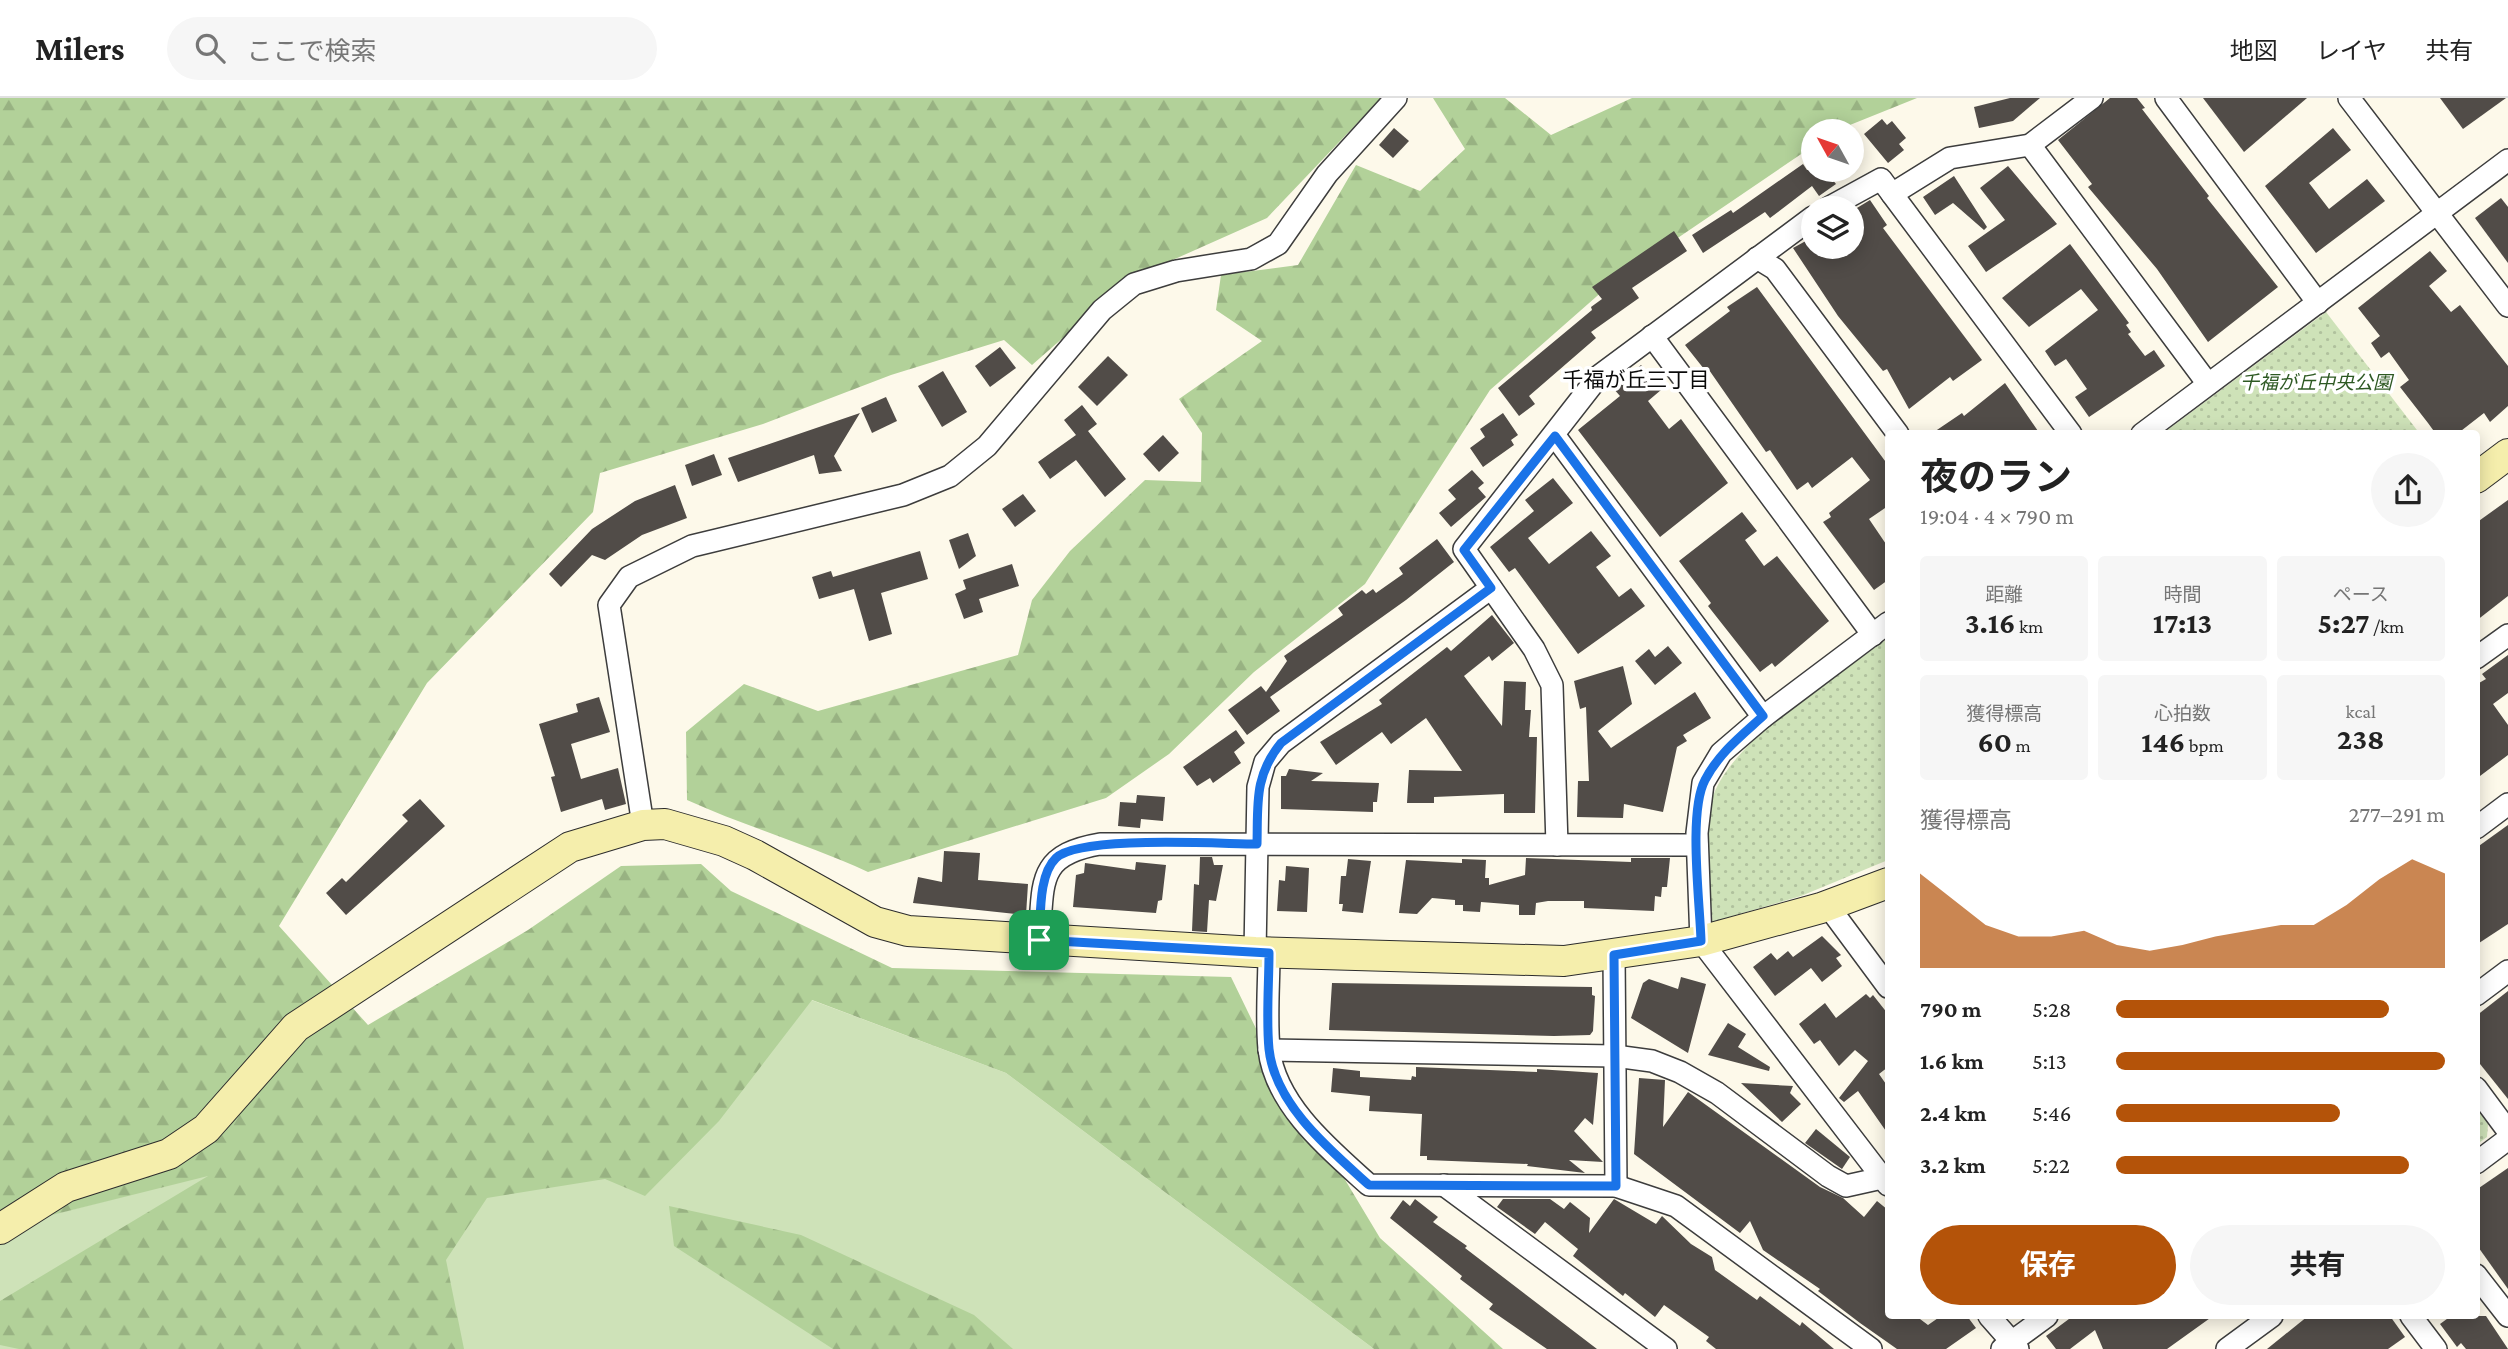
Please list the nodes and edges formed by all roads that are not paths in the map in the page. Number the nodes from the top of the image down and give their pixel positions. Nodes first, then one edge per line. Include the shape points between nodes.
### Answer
1 (1396, 98) edge
2 (2092, 98) edge
3 (2166, 98) edge
4 (2349, 98) edge
5 (2030, 145) junction
6 (2508, 160) edge
7 (1892, 194) junction
8 (1850, 196) edge
9 (2437, 215) junction
10 (1801, 225) edge
11 (1757, 258) junction
12 (2318, 303) junction
13 (2508, 306) edge
14 (1653, 336) junction
15 (2208, 384) junction
16 (1895, 430) edge
17 (2068, 430) edge
18 (2147, 430) edge
19 (1555, 436) junction
20 (2508, 454) edge
21 (2480, 475) edge
22 (1491, 588) junction
23 (1881, 629) edge
24 (2508, 635) edge
25 (2480, 656) edge
26 (1763, 716) junction
27 (2508, 804) edge
28 (643, 825) junction
29 (2480, 825) edge
30 (1257, 844) junction
31 (1557, 845) junction
32 (1697, 845) junction
33 (1885, 884) edge
34 (1828, 906) junction
35 (1039, 940) junction
36 (1701, 941) junction
37 (1262, 952) junction
38 (1614, 955) junction
39 (2508, 971) edge
40 (1885, 983) edge
41 (2480, 992) edge
42 (1269, 1050) junction
43 (1615, 1056) junction
44 (2480, 1093) edge
45 (2508, 1131) edge
46 (2508, 1139) edge
47 (2480, 1160) edge
48 (1885, 1182) edge
49 (1444, 1185) junction
50 (1616, 1186) junction
51 (0, 1230) edge
52 (2480, 1280) edge
53 (2508, 1316) edge
54 (1991, 1319) edge
55 (2043, 1319) edge
56 (2268, 1319) edge
57 (2412, 1319) edge
58 (2010, 1347) edge
59 (2433, 1348) edge
60 (1666, 1349) edge
61 (1871, 1349) edge
62 (2227, 1349) edge

1 - 28 street via 1326,174 1278,244 1251,259 1176,271 1134,284 1102,310 987,446 950,476 903,495 692,547 629,578 609,605
2 - 5 street
3 - 12 street
4 - 9 street
5 - 7 street via 1951,158
5 - 15 street
6 - 9 street
7 - 8 street via 1881,179
7 - 17 street
9 - 12 street
9 - 13 street
10 - 11 street
11 - 14 street
11 - 16 street via 1774,269
12 - 15 street
14 - 19 street via 1599,376
14 - 23 street
15 - 18 street
19 - 22 street via 1464,550
19 - 26 street
20 - 21 street
22 - 30 street via 1281,743 1265,762 1258,787
22 - 31 street via 1534,649 1552,685
23 - 26 street
24 - 25 street
26 - 32 street via 1721,753 1703,783
27 - 29 street
28 - 35 street via 665,824 724,841 875,922 908,931
28 - 51 street via 570,847 296,1027 206,1129 169,1154 66,1187
30 - 31 street
30 - 35 street via 1074,848 1056,858 1047,876
30 - 37 street
31 - 32 street
32 - 36 street
33 - 34 street
34 - 36 street
34 - 40 street
35 - 37 street
36 - 38 street
36 - 48 street
37 - 38 street via 1564,961
37 - 42 street
38 - 43 street
39 - 41 street
42 - 43 street
42 - 49 street via 1276,1075 1307,1124 1369,1185
43 - 48 street via 1652,1061 1680,1072 1717,1093 1846,1186
43 - 50 street
44 - 45 street
46 - 47 street
49 - 50 street
49 - 60 street
50 - 61 street via 1676,1206
52 - 53 street
54 - 58 street
55 - 58 street
56 - 62 street
57 - 59 street

